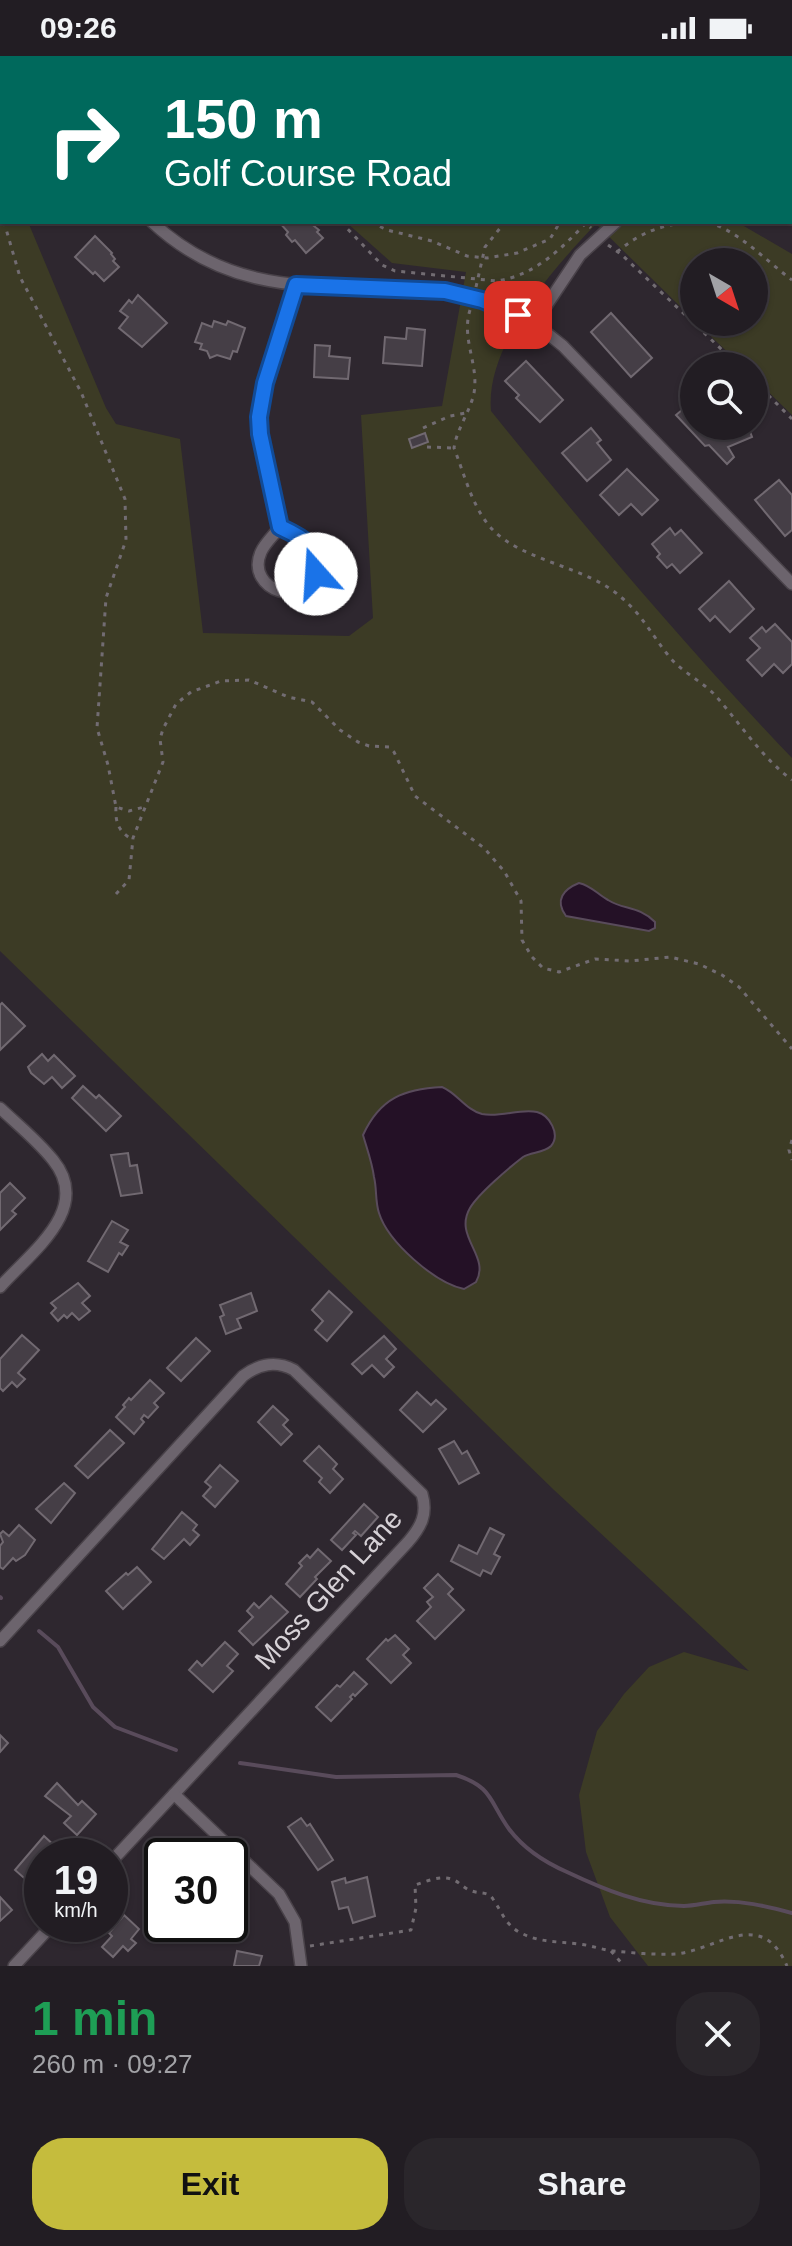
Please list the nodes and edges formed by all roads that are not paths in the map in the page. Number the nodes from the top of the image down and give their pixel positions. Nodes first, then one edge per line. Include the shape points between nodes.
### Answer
1 (154, 224) edge
2 (613, 224) edge
3 (296, 285) junction
4 (534, 324) junction
5 (280, 527) junction
6 (792, 584) edge
7 (0, 1108) edge
8 (0, 1287) edge
9 (0, 1641) edge
10 (174, 1794) junction
11 (128, 1844) edge
12 (36, 1942) edge
13 (14, 1966) edge
14 (301, 1966) edge

1 - 3 street via 217,266
2 - 4 street via 580,255
3 - 4 street via 445,291
3 - 5 street via 259,417
4 - 6 street via 578,361
5 - 5 street via 262,551 259,569 268,586 293,593 313,580 316,555 306,540
7 - 8 street via 54,1161 65,1181 67,1200 53,1229
9 - 10 street, Moss Glen Lane via 243,1376 271,1364 302,1377 416,1486 424,1503 423,1521
10 - 11 street, Moss Glen Lane
10 - 14 street via 279,1894 295,1922
12 - 13 street

